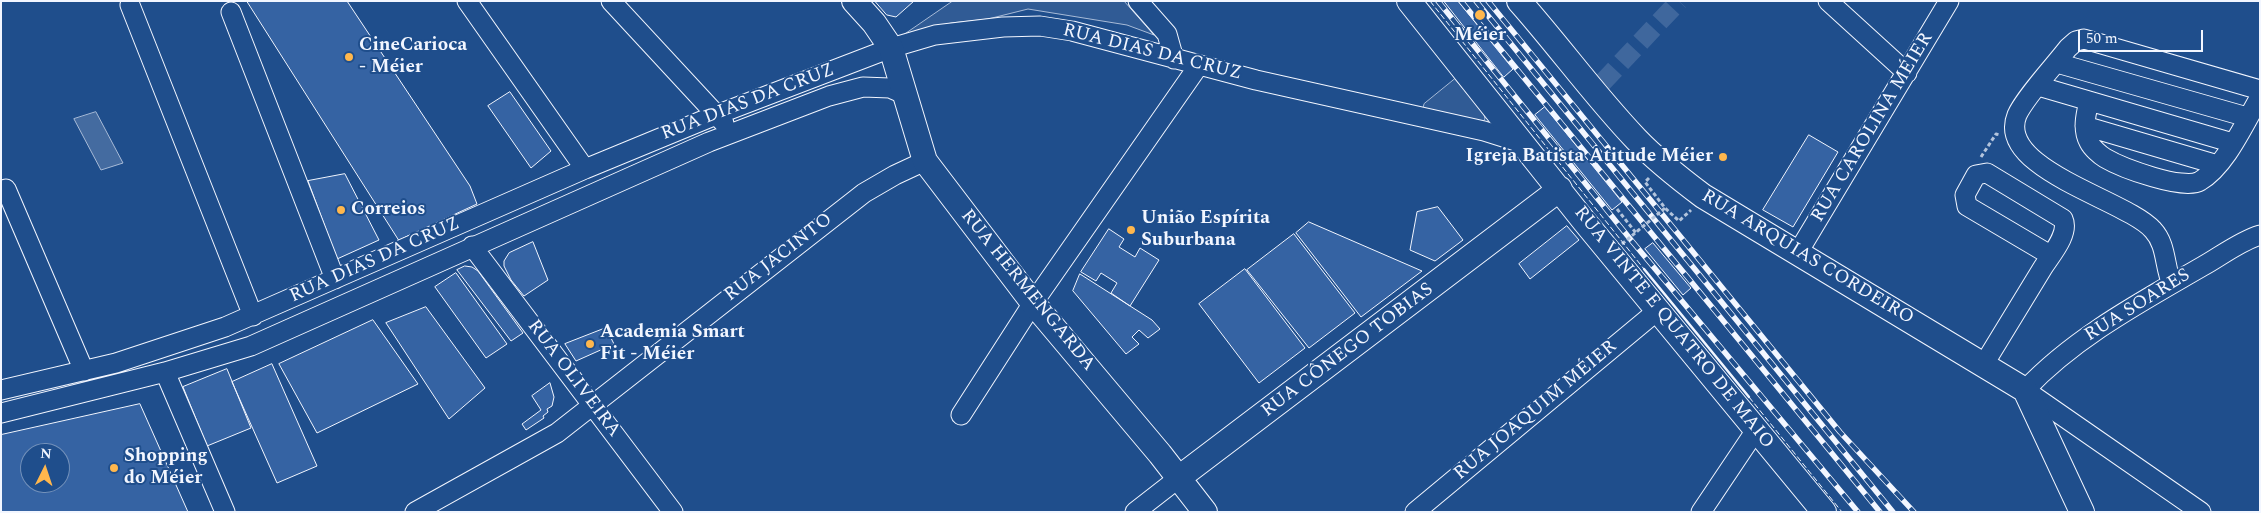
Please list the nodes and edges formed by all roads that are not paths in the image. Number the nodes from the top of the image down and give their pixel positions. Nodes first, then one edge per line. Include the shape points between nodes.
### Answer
1 (467, 1) edge
2 (611, 1) edge
3 (854, 1) edge
4 (1138, 1) edge
5 (1409, 1) edge
6 (1828, 1) edge
7 (1949, 1) edge
8 (1522, 2) edge
9 (130, 5) dead end
10 (231, 12) dead end
11 (891, 48) junction
12 (1174, 58) junction
13 (2057, 63) junction
14 (1199, 65) junction
15 (1907, 73) junction
16 (2038, 86) junction
17 (2260, 90) edge
18 (904, 94) junction
19 (2260, 96) edge
20 (2090, 101) junction
21 (716, 115) junction
22 (2247, 117) junction
23 (2085, 126) junction
24 (734, 132) junction
25 (1522, 143) junction
26 (2233, 143) junction
27 (925, 161) junction
28 (2218, 165) junction
29 (585, 169) junction
30 (6, 189) dead end
31 (1560, 190) junction
32 (2260, 235) edge
33 (472, 246) junction
34 (1797, 254) junction
35 (2050, 255) junction
36 (335, 279) junction
37 (2172, 284) junction
38 (1033, 302) junction
39 (1658, 311) junction
40 (254, 316) junction
41 (1984, 364) junction
42 (84, 371) junction
43 (165, 372) junction
44 (1, 390) edge
45 (2026, 390) junction
46 (591, 404) junction
47 (1, 413) edge
48 (960, 415) dead end
49 (1756, 430) junction
50 (1180, 477) junction
51 (225, 512) edge
52 (415, 512) edge
53 (673, 512) edge
54 (1135, 512) edge
55 (1205, 512) edge
56 (1415, 512) edge
57 (1701, 512) edge
58 (1824, 512) edge
59 (2082, 512) edge
60 (2201, 512) edge

1 - 29 street
2 - 21 street
3 - 11 main road, RUA HERMENGARDA
4 - 12 street via 1166,34
5 - 25 main road, RUA VINTE E QUATRO DE MAIO
6 - 15 street
7 - 15 street, RUA CAROLINA MÉIER
8 - 34 main road, RUA ARQUIAS CORDEIRO via 1598,87 1636,139 1703,196
9 - 40 street
10 - 36 street
11 - 12 street, RUA DIAS DA CRUZ via 935,35 975,29 1040,26 1072,31
11 - 18 main road, RUA HERMENGARDA
11 - 21 street, RUA DIAS DA CRUZ
12 - 14 street, RUA DIAS DA CRUZ
13 - 16 street
13 - 17 street via 2076,41 2091,39
13 - 22 street
14 - 25 street, RUA DIAS DA CRUZ via 1484,131
14 - 38 street
15 - 34 street, RUA CAROLINA MÉIER
16 - 20 street
16 - 37 street via 2018,114 2015,137 2020,147 2028,156 2082,190 2144,222 2153,230 2163,249
18 - 24 street, RUA DIAS DA CRUZ via 890,88 863,87 829,96
18 - 27 main road, RUA HERMENGARDA
19 - 22 street
20 - 23 street
20 - 26 street
21 - 24 street
21 - 29 street, RUA DIAS DA CRUZ
22 - 26 street
23 - 28 street
23 - 28 street via 2089,142 2103,157 2180,184 2192,184
24 - 33 street, RUA DIAS DA CRUZ
25 - 31 main road, RUA VINTE E QUATRO DE MAIO
26 - 28 street
27 - 38 main road, RUA HERMENGARDA
27 - 46 street, RUA JACINTO via 864,193
29 - 36 street, RUA DIAS DA CRUZ
30 - 42 street
31 - 39 main road, RUA VINTE E QUATRO DE MAIO
31 - 50 main road, RUA CÔNEGO TOBIAS
32 - 37 street, RUA SOARES
33 - 43 street, RUA DIAS DA CRUZ via 273,337
33 - 46 street, RUA OLIVEIRA
34 - 41 main road, RUA ARQUIAS CORDEIRO
35 - 35 street via 2065,231 2063,219 1986,173 1976,175 1965,195 1967,206
35 - 41 street
36 - 40 street, RUA DIAS DA CRUZ
37 - 45 street, RUA SOARES via 2073,346
38 - 48 street
38 - 50 main road, RUA HERMENGARDA
39 - 49 main road, RUA VINTE E QUATRO DE MAIO
39 - 56 street, RUA JOAQUIM MÉIER
40 - 42 street, RUA DIAS DA CRUZ
41 - 45 main road, RUA ARQUIAS CORDEIRO
42 - 44 street, RUA DIAS DA CRUZ
43 - 47 street, RUA DIAS DA CRUZ
43 - 51 street
45 - 59 main road
45 - 60 street
46 - 52 street, RUA JACINTO via 557,433
46 - 53 street, RUA OLIVEIRA
49 - 57 street
49 - 58 main road, RUA VINTE E QUATRO DE MAIO
50 - 54 street, RUA CÔNEGO TOBIAS
50 - 55 main road, RUA HERMENGARDA

